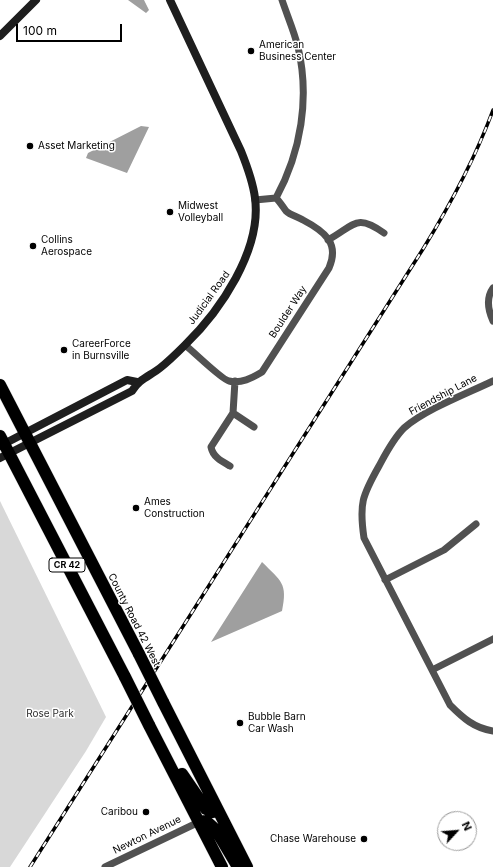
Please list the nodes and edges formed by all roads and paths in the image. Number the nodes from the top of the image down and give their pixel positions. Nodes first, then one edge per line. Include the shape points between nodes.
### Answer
1 (36, 0) edge
2 (170, 0) edge
3 (282, 0) edge
4 (0, 36) edge
5 (276, 198) junction
6 (255, 200) junction
7 (384, 233) dead end
8 (328, 240) junction
9 (493, 288) edge
10 (493, 321) edge
11 (185, 345) junction
12 (493, 380) edge
13 (235, 381) junction
14 (137, 382) junction
15 (0, 385) edge
16 (233, 413) junction
17 (254, 427) dead end
18 (28, 439) junction
19 (3, 448) edge
20 (230, 466) dead end
21 (476, 524) dead end
22 (385, 580) junction
23 (493, 639) edge
24 (432, 670) junction
25 (149, 725) junction
26 (493, 730) edge
27 (218, 811) junction
28 (199, 822) junction
29 (105, 867) edge
30 (222, 867) edge
31 (238, 867) edge
32 (247, 867) edge

1 - 4 street
2 - 6 street, Judicial Road via 241,151
3 - 5 street via 298,47 302,78 302,120 288,176
5 - 6 street
5 - 8 street via 287,212 309,224
6 - 11 street, Judicial Road via 251,240 242,266 214,310
7 - 8 street via 369,223 358,222
8 - 13 street, Boulder Way via 333,248 332,262 262,372 242,381
9 - 10 street via 488,302
11 - 13 street via 228,381
11 - 14 street, Judicial Road via 160,368
12 - 22 street, Friendship Lane via 419,417 404,429 391,445 366,489 360,513 364,538
13 - 16 street
14 - 18 street, Judicial Road via 132,391
14 - 18 street, Judicial Road via 127,380
15 - 18 highway, County Road 42 West / CR 42
16 - 17 street
16 - 20 street via 212,447 212,453
18 - 19 street, Judicial Road
18 - 19 street, Judicial Road
18 - 27 highway, County Road 42 West / CR 42, bridge
19 - 25 highway, CR 42, bridge
21 - 22 street via 444,550
22 - 24 street, Friendship Lane
23 - 24 street
24 - 26 street, Friendship Lane via 450,705 464,720
25 - 27 highway via 201,803 212,812
25 - 28 highway, CR 42
27 - 32 highway, County Road 42 West / CR 42
28 - 29 street, Newton Avenue
28 - 30 highway, CR 42
28 - 31 highway via 206,821 216,830

